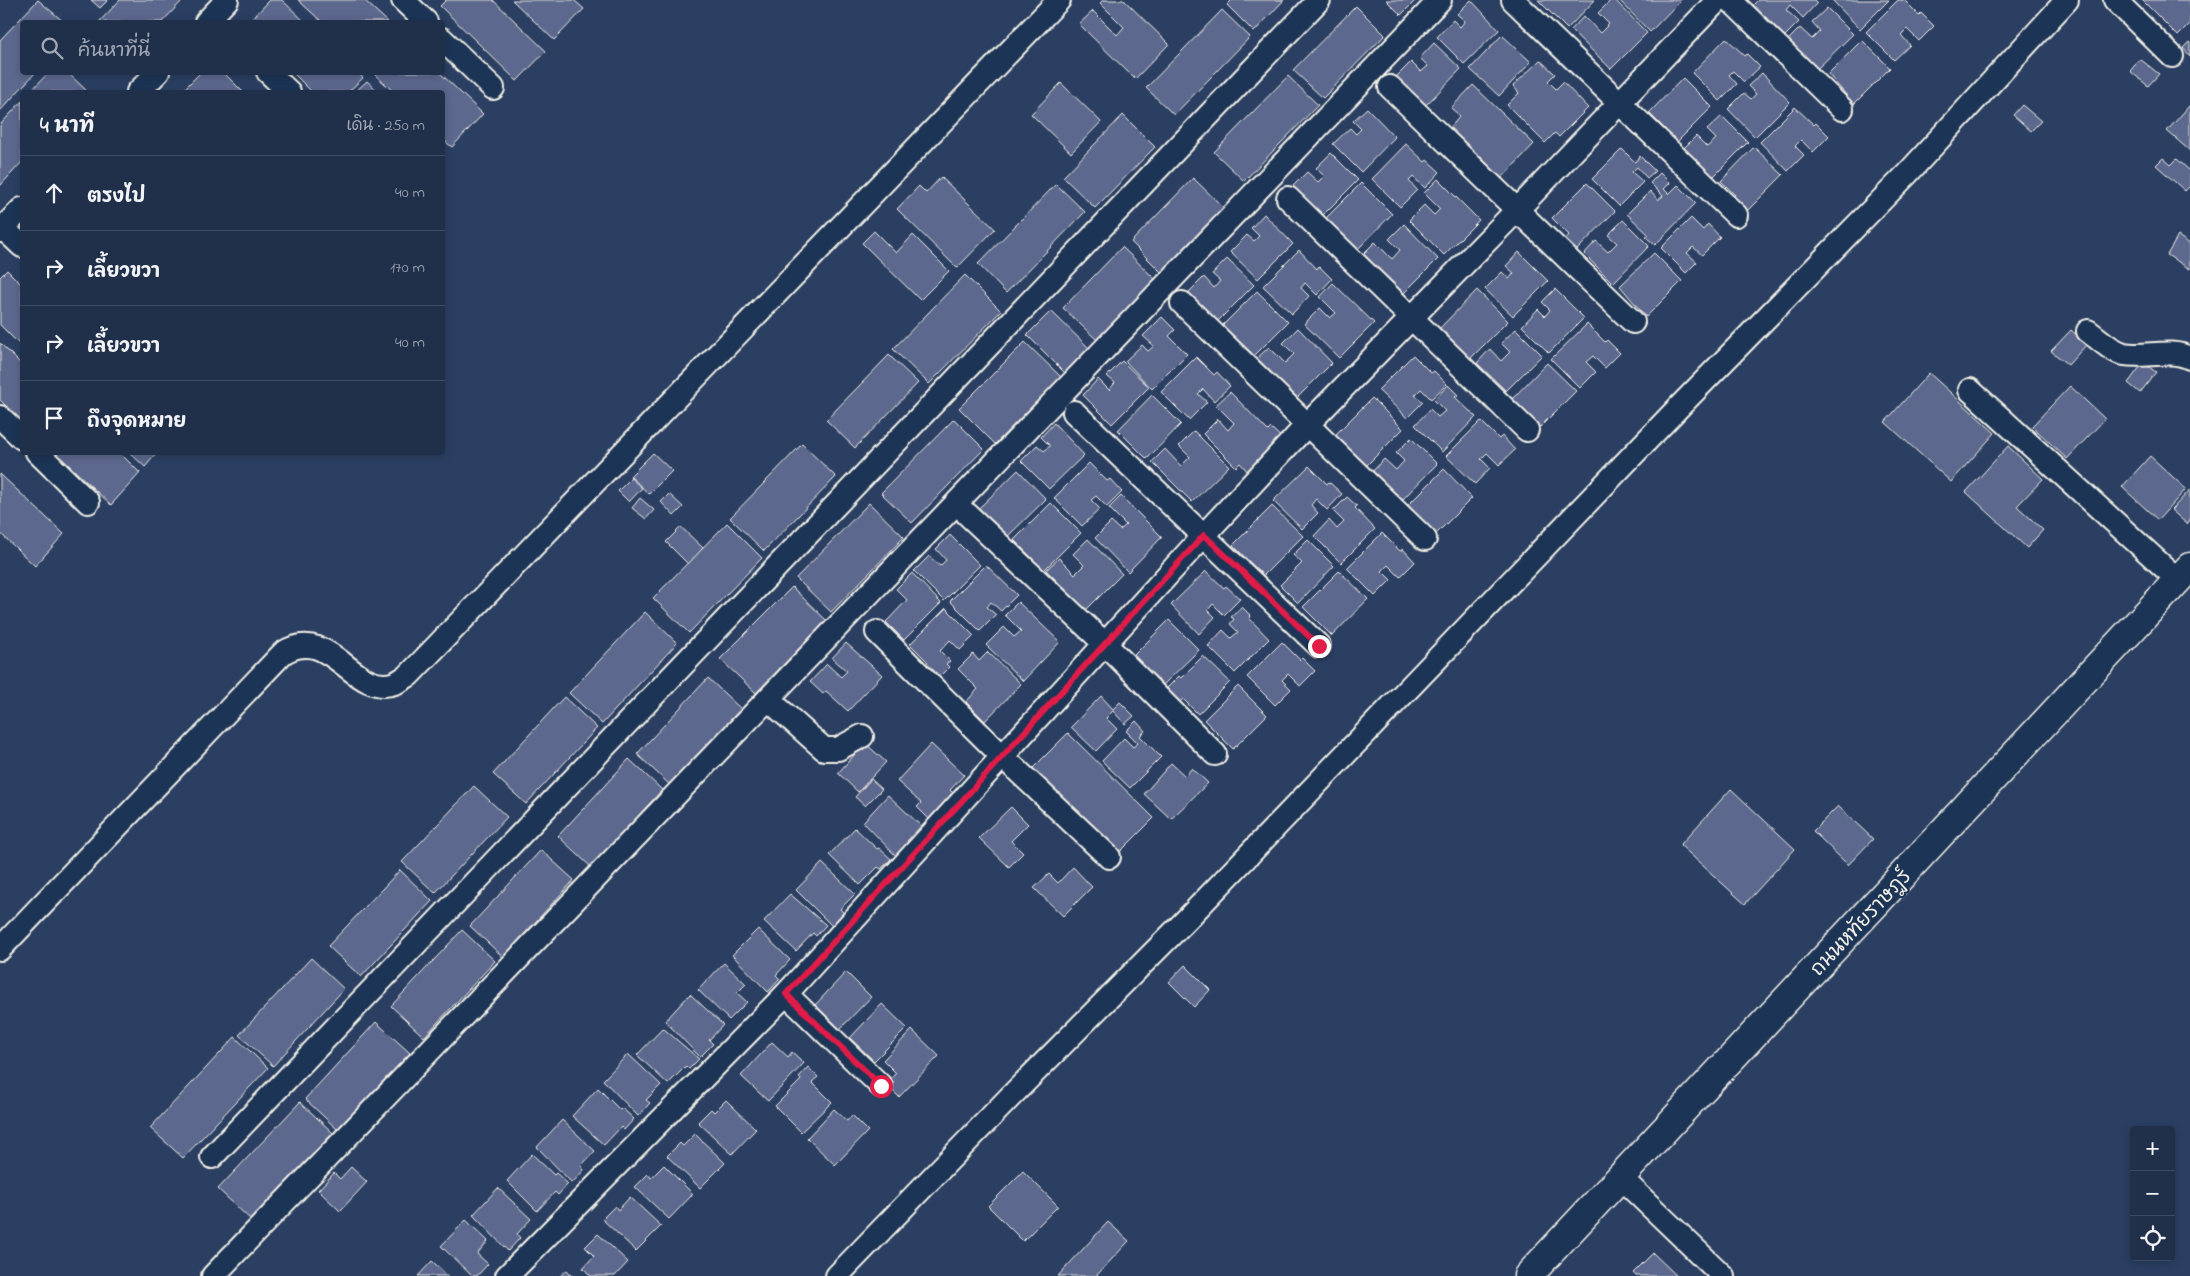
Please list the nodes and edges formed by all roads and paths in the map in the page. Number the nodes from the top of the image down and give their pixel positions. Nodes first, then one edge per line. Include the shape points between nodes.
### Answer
1 (227, 0) edge
2 (403, 0) edge
3 (1059, 0) edge
4 (1319, 0) edge
5 (1440, 0) edge
6 (1513, 0) edge
7 (1718, 0) edge
8 (1730, 0) edge
9 (2067, 0) edge
10 (2115, 0) edge
11 (212, 20) edge
12 (424, 20) edge
13 (445, 41) edge
14 (2172, 56) dead end
15 (155, 75) edge
16 (271, 75) edge
17 (1390, 87) dead end
18 (494, 88) dead end
19 (140, 90) edge
20 (286, 90) edge
21 (1619, 104) junction
22 (1842, 110) dead end
23 (1288, 198) dead end
24 (20, 210) edge
25 (1517, 210) junction
26 (1736, 215) dead end
27 (2, 229) edge
28 (20, 244) edge
29 (1182, 303) dead end
30 (1411, 319) junction
31 (1632, 322) dead end
32 (2088, 331) dead end
33 (2190, 358) edge
34 (1970, 390) dead end
35 (1074, 412) dead end
36 (0, 417) edge
37 (1307, 425) junction
38 (1527, 430) dead end
39 (20, 436) edge
40 (40, 455) edge
41 (88, 502) dead end
42 (967, 514) dead end
43 (1204, 535) junction
44 (1424, 539) dead end
45 (2184, 573) edge
46 (877, 632) dead end
47 (1104, 643) junction
48 (1319, 646) dead end
49 (768, 699) junction
50 (862, 736) dead end
51 (1215, 754) dead end
52 (1002, 756) junction
53 (1109, 857) dead end
54 (0, 949) edge
55 (786, 994) junction
56 (881, 1086) dead end
57 (212, 1157) dead end
58 (1620, 1177) junction
59 (213, 1276) edge
60 (507, 1276) edge
61 (837, 1276) edge
62 (1528, 1276) edge
63 (1723, 1276) edge

1 - 11 street
2 - 12 street
3 - 54 street via 409,675 395,683 370,683 310,645 295,646 283,653
4 - 57 street
5 - 49 street
6 - 21 street
7 - 21 street
8 - 22 street
9 - 61 street via 1907,174
10 - 14 street
13 - 18 street
15 - 19 street
16 - 20 street
17 - 25 street
21 - 25 street
21 - 26 street
23 - 30 street
24 - 27 street
25 - 30 street
25 - 31 street
27 - 28 street
29 - 37 street
30 - 37 street
30 - 38 street
32 - 33 street via 2126,354 2169,354
34 - 45 street
35 - 43 street
36 - 39 street
37 - 43 street
37 - 44 street
40 - 41 street
42 - 47 street
43 - 47 street
43 - 48 street
45 - 58 main road, ถนนหทัยราษฎร์
46 - 52 street
47 - 51 street
47 - 52 street
49 - 50 street via 824,749 838,749
49 - 59 street
52 - 53 street
52 - 55 street
55 - 56 street
55 - 60 street
58 - 62 main road, ถนนหทัยราษฎร์
58 - 63 street

